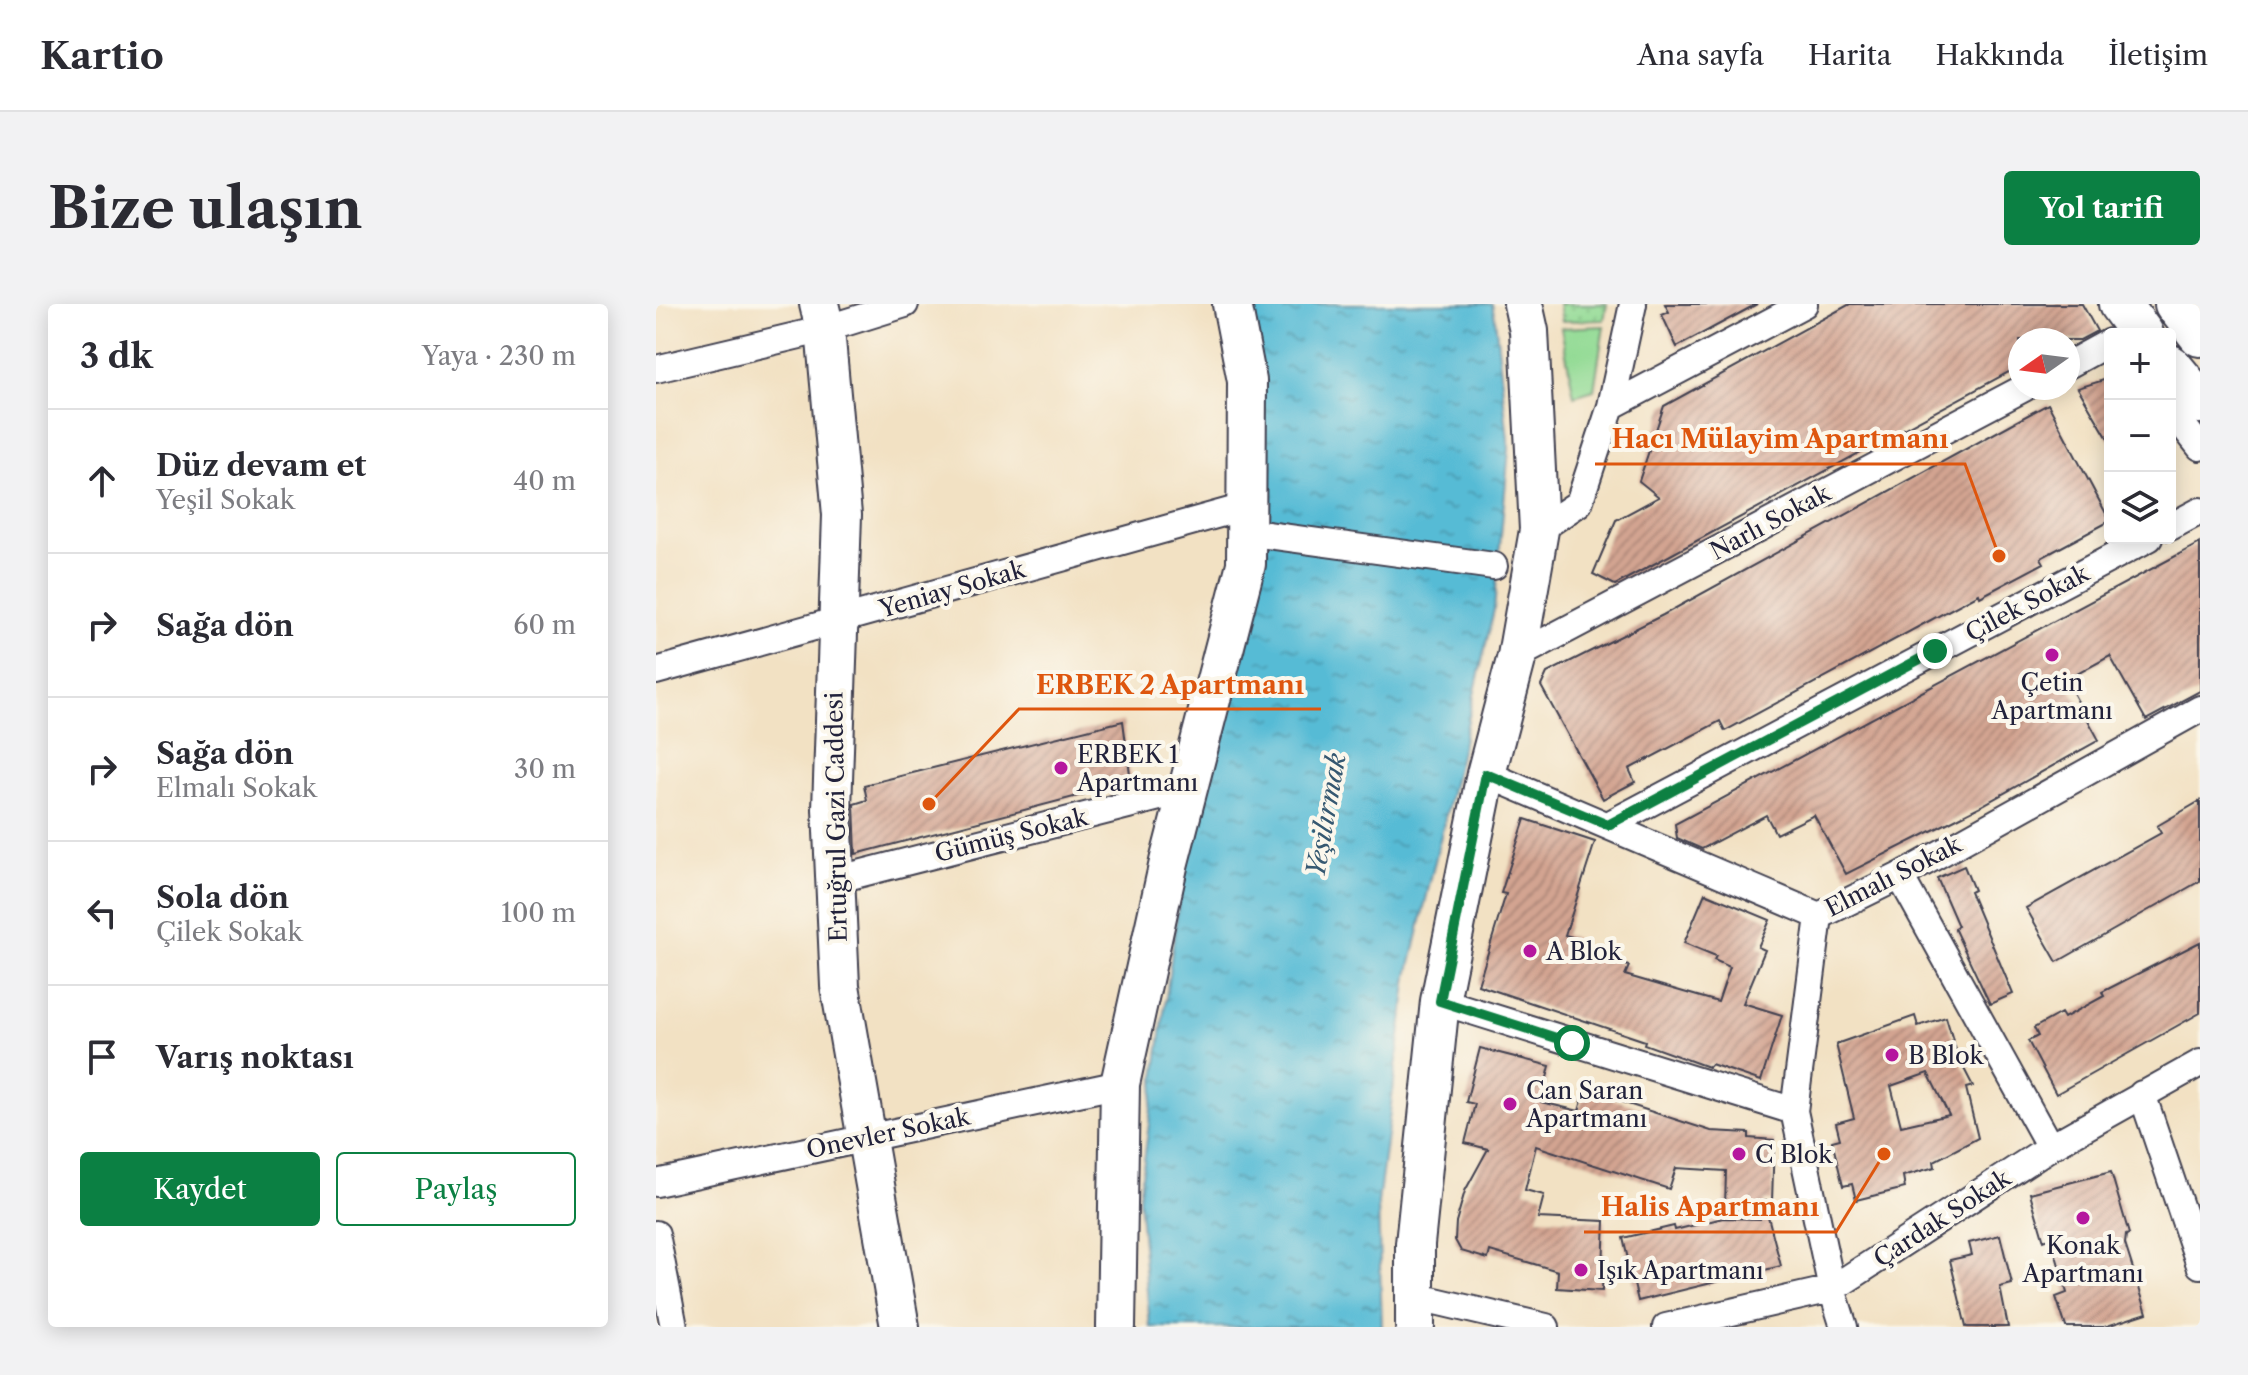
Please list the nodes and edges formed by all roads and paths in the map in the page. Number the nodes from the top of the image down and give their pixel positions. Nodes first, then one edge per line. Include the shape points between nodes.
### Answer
1 (905, 304) edge
2 (1232, 304) edge
3 (1523, 304) edge
4 (1633, 304) edge
5 (1804, 304) edge
6 (2176, 304) edge
7 (822, 316) edge
8 (2200, 335) edge
9 (2104, 343) edge
10 (2080, 358) edge
11 (656, 369) edge
12 (2177, 388) edge
13 (2008, 396) edge
14 (1611, 406) junction
15 (2200, 447) edge
16 (2200, 511) edge
17 (1247, 519) junction
18 (2176, 524) edge
19 (1539, 530) junction
20 (2138, 544) edge
21 (1494, 566) dead end
22 (838, 620) junction
23 (1517, 656) junction
24 (656, 671) edge
25 (2200, 709) edge
26 (1486, 774) junction
27 (1187, 790) junction
28 (1608, 825) junction
29 (1900, 876) junction
30 (835, 880) junction
31 (1819, 916) junction
32 (1440, 1001) junction
33 (2200, 1063) edge
34 (1120, 1084) junction
35 (2142, 1094) junction
36 (1794, 1111) junction
37 (866, 1138) junction
38 (2050, 1147) junction
39 (656, 1183) edge
40 (656, 1234) edge
41 (2200, 1265) edge
42 (1832, 1289) junction
43 (1415, 1312) edge
44 (674, 1327) edge
45 (900, 1327) edge
46 (1116, 1327) edge
47 (1546, 1327) edge
48 (1666, 1327) edge
49 (1844, 1327) edge

1 - 7 street
2 - 17 street via 1247,381
3 - 19 street via 1529,331
4 - 14 street
5 - 14 street
6 - 8 main road
7 - 11 street
7 - 22 street, Ertuğrul Gazi Caddesi via 842,515
9 - 10 street
12 - 15 street
13 - 23 street, Narlı Sokak
14 - 19 street via 1579,503
16 - 18 street
17 - 21 street
17 - 22 street, Yeniay Sokak
17 - 27 street via 1246,564
19 - 23 street
20 - 28 street, Çilek Sokak
22 - 24 street, Yeniay Sokak
22 - 30 street, Ertuğrul Gazi Caddesi
23 - 26 street
25 - 29 street, Elmalı Sokak
26 - 28 street, Elmalı Sokak
26 - 32 street
27 - 30 street, Gümüş Sokak
27 - 34 street
28 - 31 street, Elmalı Sokak
29 - 31 street, Elmalı Sokak
29 - 38 street
30 - 37 street, Ertuğrul Gazi Caddesi via 840,986
31 - 36 street
32 - 36 street
32 - 43 street via 1418,1214
33 - 35 street, Çardak Sokak
34 - 37 street, Onevler Sokak
34 - 46 street
35 - 38 street, Çardak Sokak
35 - 41 street
36 - 42 street
37 - 39 street, Onevler Sokak
37 - 45 street, Ertuğrul Gazi Caddesi
38 - 42 street, Çardak Sokak
40 - 44 street
42 - 48 street, Çardak Sokak
42 - 49 street
43 - 47 street

